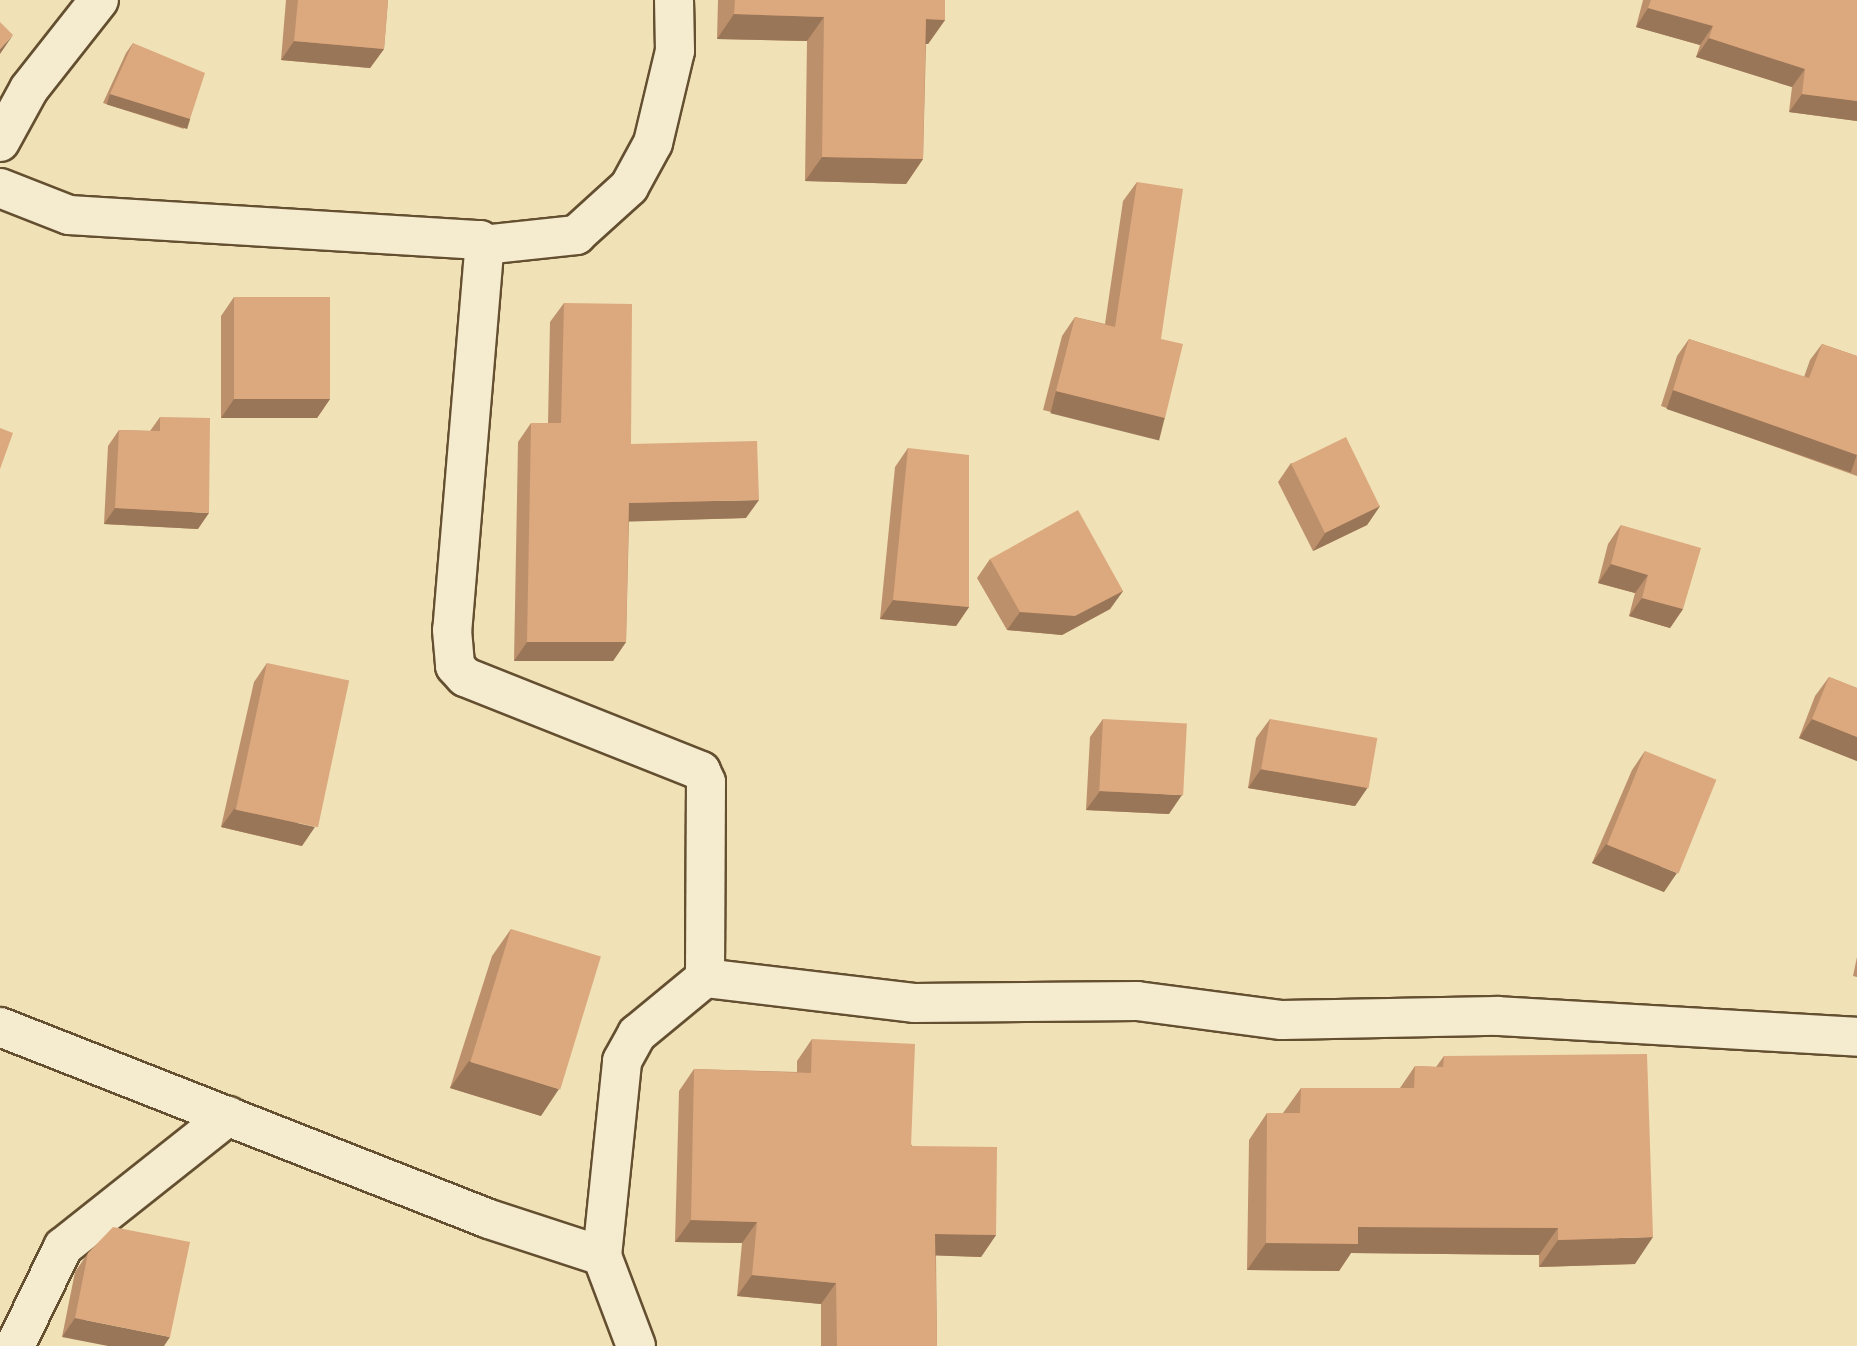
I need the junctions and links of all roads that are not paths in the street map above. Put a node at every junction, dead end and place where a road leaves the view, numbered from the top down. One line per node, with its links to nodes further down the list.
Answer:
1 (99, 0): 3 (street)
2 (674, 0): 5 (street)
3 (0, 142)
4 (0, 188): 5 (street)
5 (483, 245): 6 (street)
6 (705, 978): 8 (street); 10 (street)
7 (0, 1027): 9 (street)
8 (1857, 1037)
9 (228, 1116): 10 (street); 11 (street)
10 (602, 1256): 12 (street)
11 (15, 1346)
12 (636, 1346)

